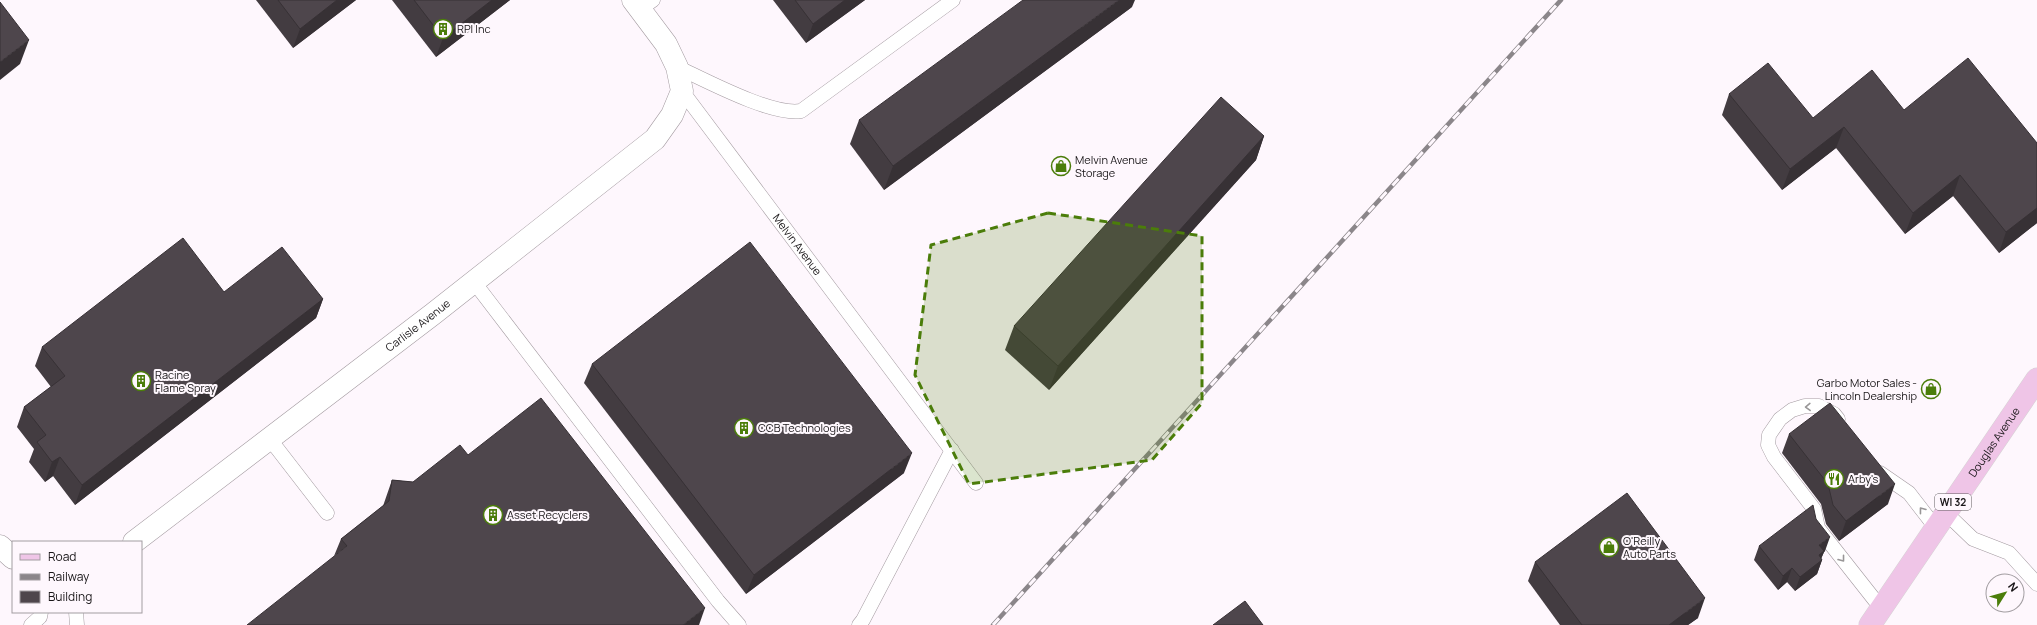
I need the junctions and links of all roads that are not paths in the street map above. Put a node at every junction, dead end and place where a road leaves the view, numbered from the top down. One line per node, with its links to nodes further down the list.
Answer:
1 (953, 0): 3 (lane)
2 (642, 3): 3 (street, Melvin Avenue)
3 (677, 67): 4 (street, Melvin Avenue)
4 (682, 91): 5 (street, Carlisle Avenue); 9 (lane, Melvin Avenue)
5 (474, 282): 8 (street, Carlisle Avenue); 23 (lane)
6 (2037, 379): 13 (main road, Douglas Avenue / WI 32)
7 (1849, 433): 20 (lane, one-way to 20)
8 (269, 438): 12 (lane); 14 (street, Carlisle Avenue)
9 (952, 450): 11 (lane, Melvin Avenue); 24 (lane)
10 (1873, 464): 13 (lane, one-way to 10)
11 (976, 483)
12 (328, 514)
13 (1941, 521): 17 (lane); 20 (main road, Douglas Avenue / WI 32)
14 (135, 541)
15 (0, 546): 16 (street)
16 (12, 557)
17 (2037, 584)
18 (41, 613): 21 (lane)
19 (76, 613): 22 (lane)
20 (1875, 617)
21 (31, 625)
22 (76, 625)
23 (740, 625)
24 (859, 625)

